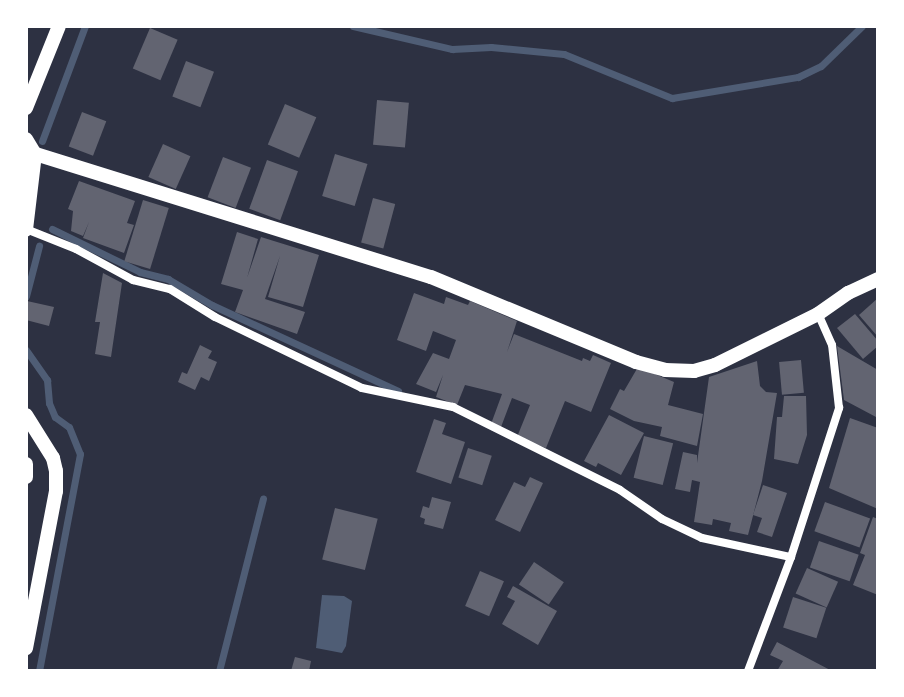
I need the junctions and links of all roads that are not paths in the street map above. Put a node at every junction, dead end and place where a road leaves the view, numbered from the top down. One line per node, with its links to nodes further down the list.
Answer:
1 (59, 26): 2 (street)
2 (26, 108)
3 (26, 139): 4 (street)
4 (30, 152): 5 (street); 7 (street)
5 (26, 229): 11 (street)
6 (878, 279): 7 (street)
7 (818, 314): 11 (street)
8 (26, 415): 12 (street)
9 (26, 464): 10 (street)
10 (26, 477)
11 (791, 557): 13 (street)
12 (26, 648)
13 (748, 671)

